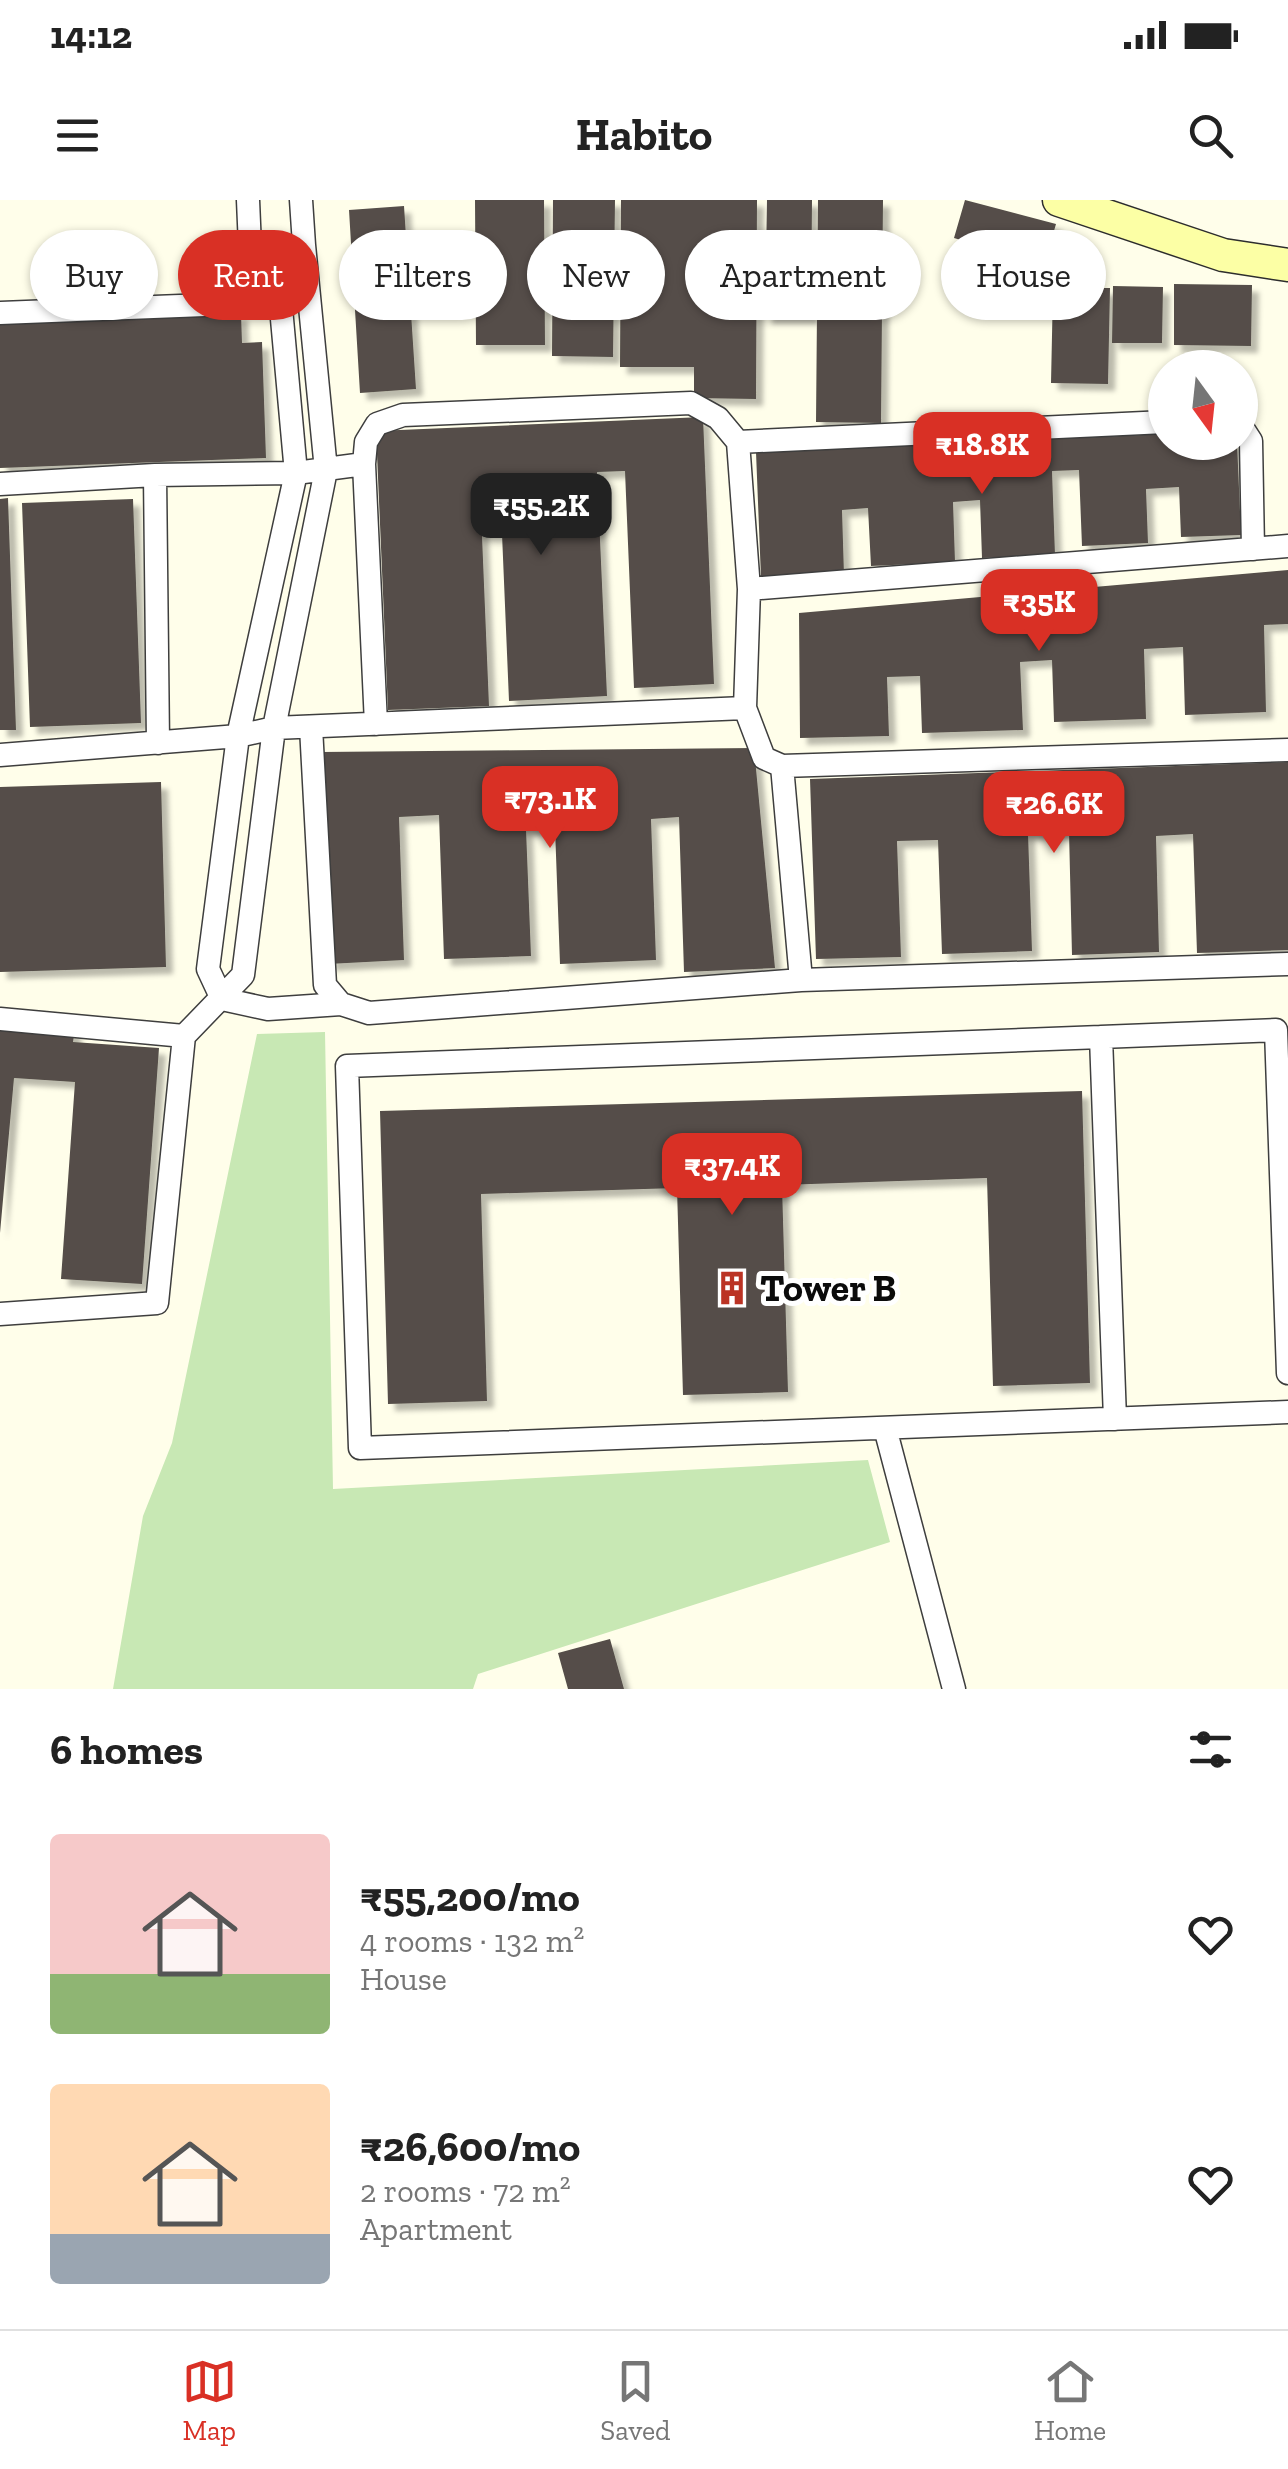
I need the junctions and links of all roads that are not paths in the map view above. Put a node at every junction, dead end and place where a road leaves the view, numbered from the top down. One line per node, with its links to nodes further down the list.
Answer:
1 (248, 200): 4 (street)
2 (301, 200): 5 (street)
3 (1059, 200): 6 (street)
4 (249, 230)
5 (303, 230)
6 (1288, 264)
7 (178, 306): 8 (street)
8 (0, 313)
9 (283, 320): 16 (street)
10 (311, 320): 15 (street)
11 (1148, 423): 12 (street)
12 (738, 442): 14 (street); 21 (street)
13 (1251, 460): 20 (street)
14 (364, 464): 15 (street); 23 (street)
15 (326, 470): 16 (street); 25 (street)
16 (296, 474): 17 (street); 26 (street)
17 (155, 475): 18 (street); 27 (street)
18 (0, 484)
19 (1288, 546): 20 (street)
20 (1253, 549): 21 (street)
21 (749, 589): 22 (street)
22 (745, 708): 23 (street); 30 (street)
23 (376, 724): 24 (street)
24 (311, 727): 25 (street); 34 (street)
25 (274, 728): 26 (street); 33 (street)
26 (238, 736): 27 (street); 33 (street)
27 (158, 743): 29 (street)
28 (1288, 750): 30 (street)
29 (0, 755)
30 (782, 766): 32 (street)
31 (1288, 964): 32 (street)
32 (801, 980): 34 (street)
33 (222, 999): 34 (street); 36 (street)
34 (341, 1004)
35 (0, 1018): 36 (street)
36 (184, 1036): 38 (street)
37 (1101, 1037): 39 (street); 41 (street); 42 (street)
38 (0, 1314)
39 (1288, 1373)
40 (1288, 1412): 41 (street)
41 (1115, 1419): 42 (street)
42 (885, 1428): 43 (street)
43 (954, 1689)

